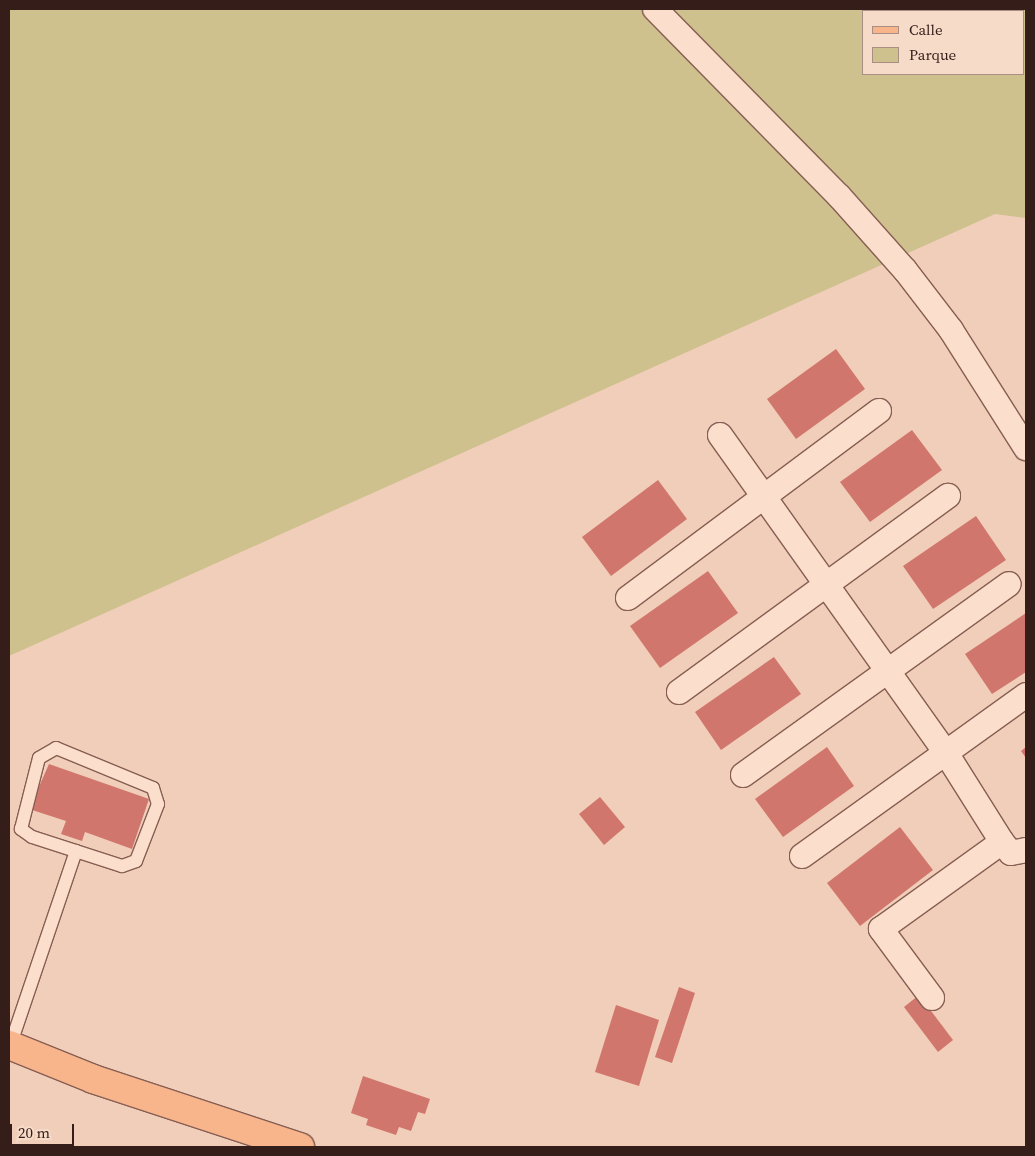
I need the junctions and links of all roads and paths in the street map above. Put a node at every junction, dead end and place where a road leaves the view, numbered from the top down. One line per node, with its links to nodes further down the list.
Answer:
1 (655, 9): 4 (street)
2 (879, 411): 6 (street)
3 (720, 435): 6 (street)
4 (1026, 448)
5 (948, 496): 8 (street)
6 (766, 497): 8 (street); 9 (street)
7 (1009, 584): 10 (street)
8 (827, 585): 10 (street); 11 (street)
9 (628, 598)
10 (887, 672): 13 (street); 14 (street)
11 (679, 692)
12 (1026, 695): 13 (street)
13 (946, 753): 15 (street); 18 (street)
14 (743, 775)
15 (1002, 842): 16 (street); 19 (street)
16 (1026, 850)
17 (76, 851): 17 (lane); 20 (lane)
18 (802, 856)
19 (932, 998)
20 (10, 1045): 21 (main road)
21 (300, 1147)

